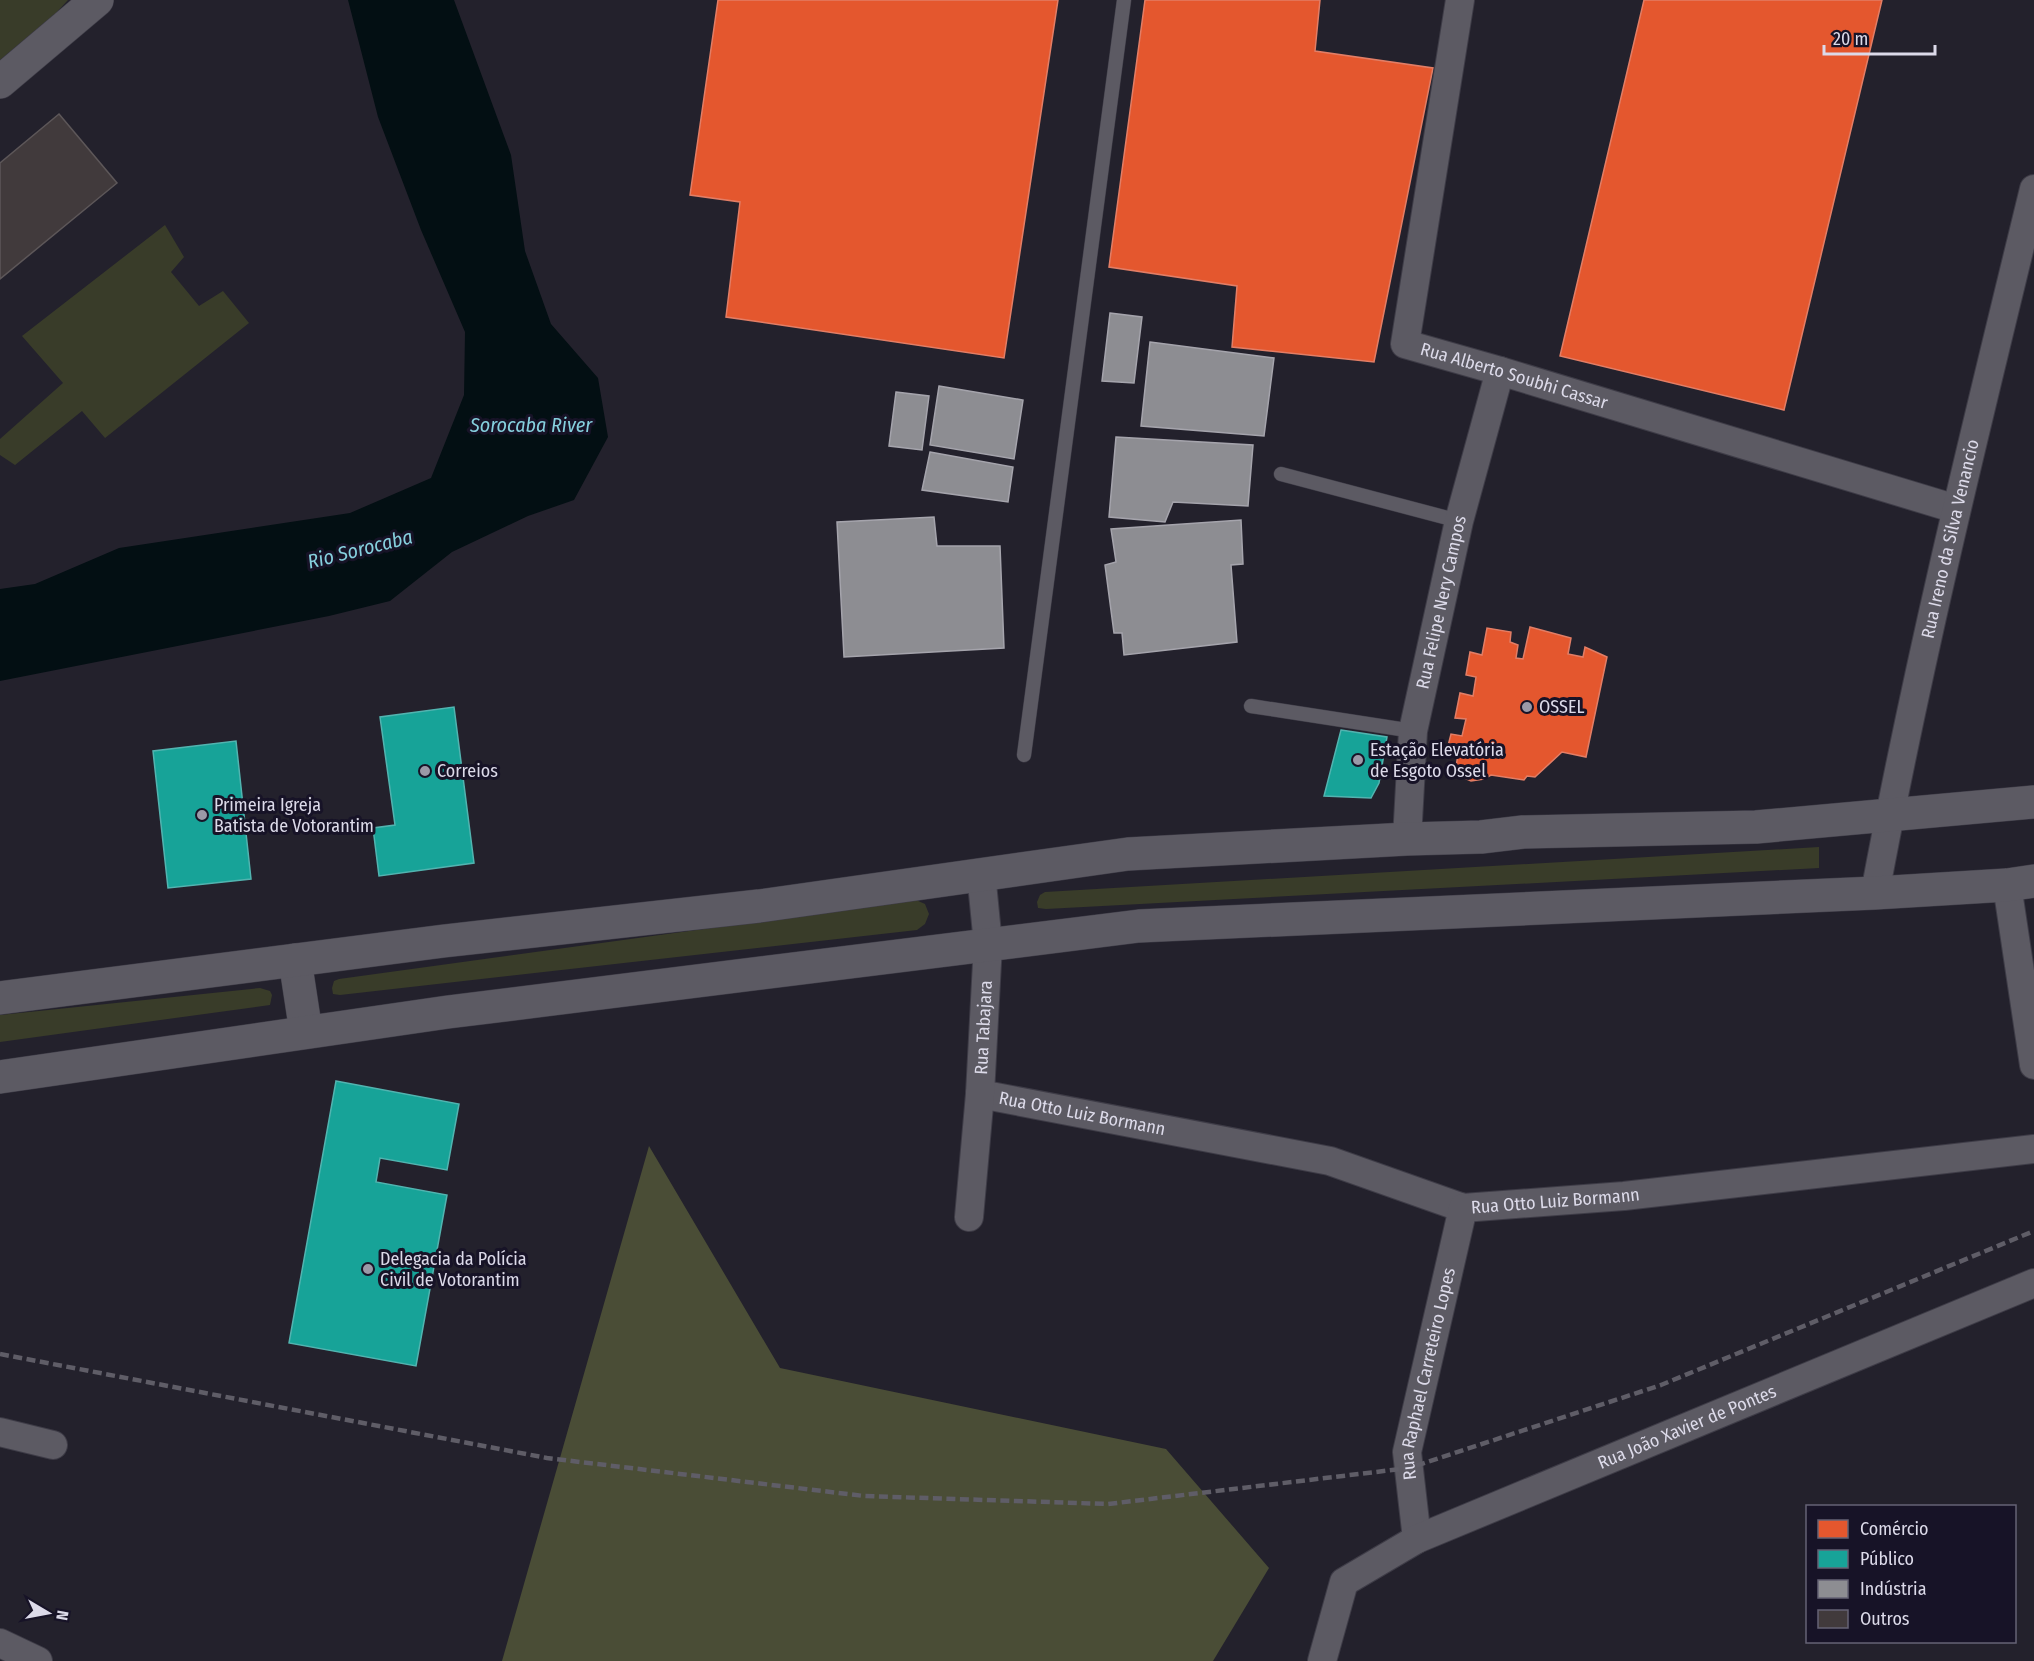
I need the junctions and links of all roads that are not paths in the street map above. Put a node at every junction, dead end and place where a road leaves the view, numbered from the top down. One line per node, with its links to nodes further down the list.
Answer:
1 (97, 0): 4 (main road)
2 (1124, 0): 12 (lane)
3 (1460, 0): 6 (street, Rua Alberto Soubhi Cassar)
4 (0, 82)
5 (2034, 189): 8 (street, Rua Ireno da Silva Venancio)
6 (1500, 370): 8 (street, Rua Alberto Soubhi Cassar); 9 (street, Rua Felipe Nery Campos)
7 (1281, 474): 9 (lane)
8 (1956, 509): 14 (street, Rua Ireno da Silva Venancio)
9 (1459, 521): 11 (street, Rua Felipe Nery Campos)
10 (1251, 706): 11 (lane)
11 (1413, 731): 15 (street, Rua Felipe Nery Campos)
12 (1024, 755)
13 (2034, 802): 14 (main road)
14 (1890, 815): 15 (main road); 18 (street, Rua Ireno da Silva Venancio)
15 (1407, 838): 16 (main road)
16 (981, 873): 19 (street, Rua Tabajara); 20 (main road)
17 (2020, 883): 18 (main road); 23 (street)
18 (1875, 893): 19 (main road)
19 (988, 944): 22 (main road); 25 (street, Rua Tabajara)
20 (295, 960): 21 (main road); 22 (main road)
21 (0, 998)
22 (306, 1032): 24 (main road)
23 (2034, 1065)
24 (0, 1077)
25 (980, 1094): 27 (street, Rua Otto Luiz Bormann); 28 (street, Rua Tabajara)
26 (2034, 1149): 27 (street, Rua Otto Luiz Bormann)
27 (1463, 1208): 32 (street, Rua Raphael Carreteiro Lopes)
28 (969, 1217)
29 (2034, 1282): 32 (street, Rua João Xavier de Pontes)
30 (0, 1432): 31 (street)
31 (53, 1445)
32 (1417, 1539): 35 (street, Rua João Xavier de Pontes)
33 (0, 1643): 34 (street)
34 (39, 1661)
35 (1322, 1661)

